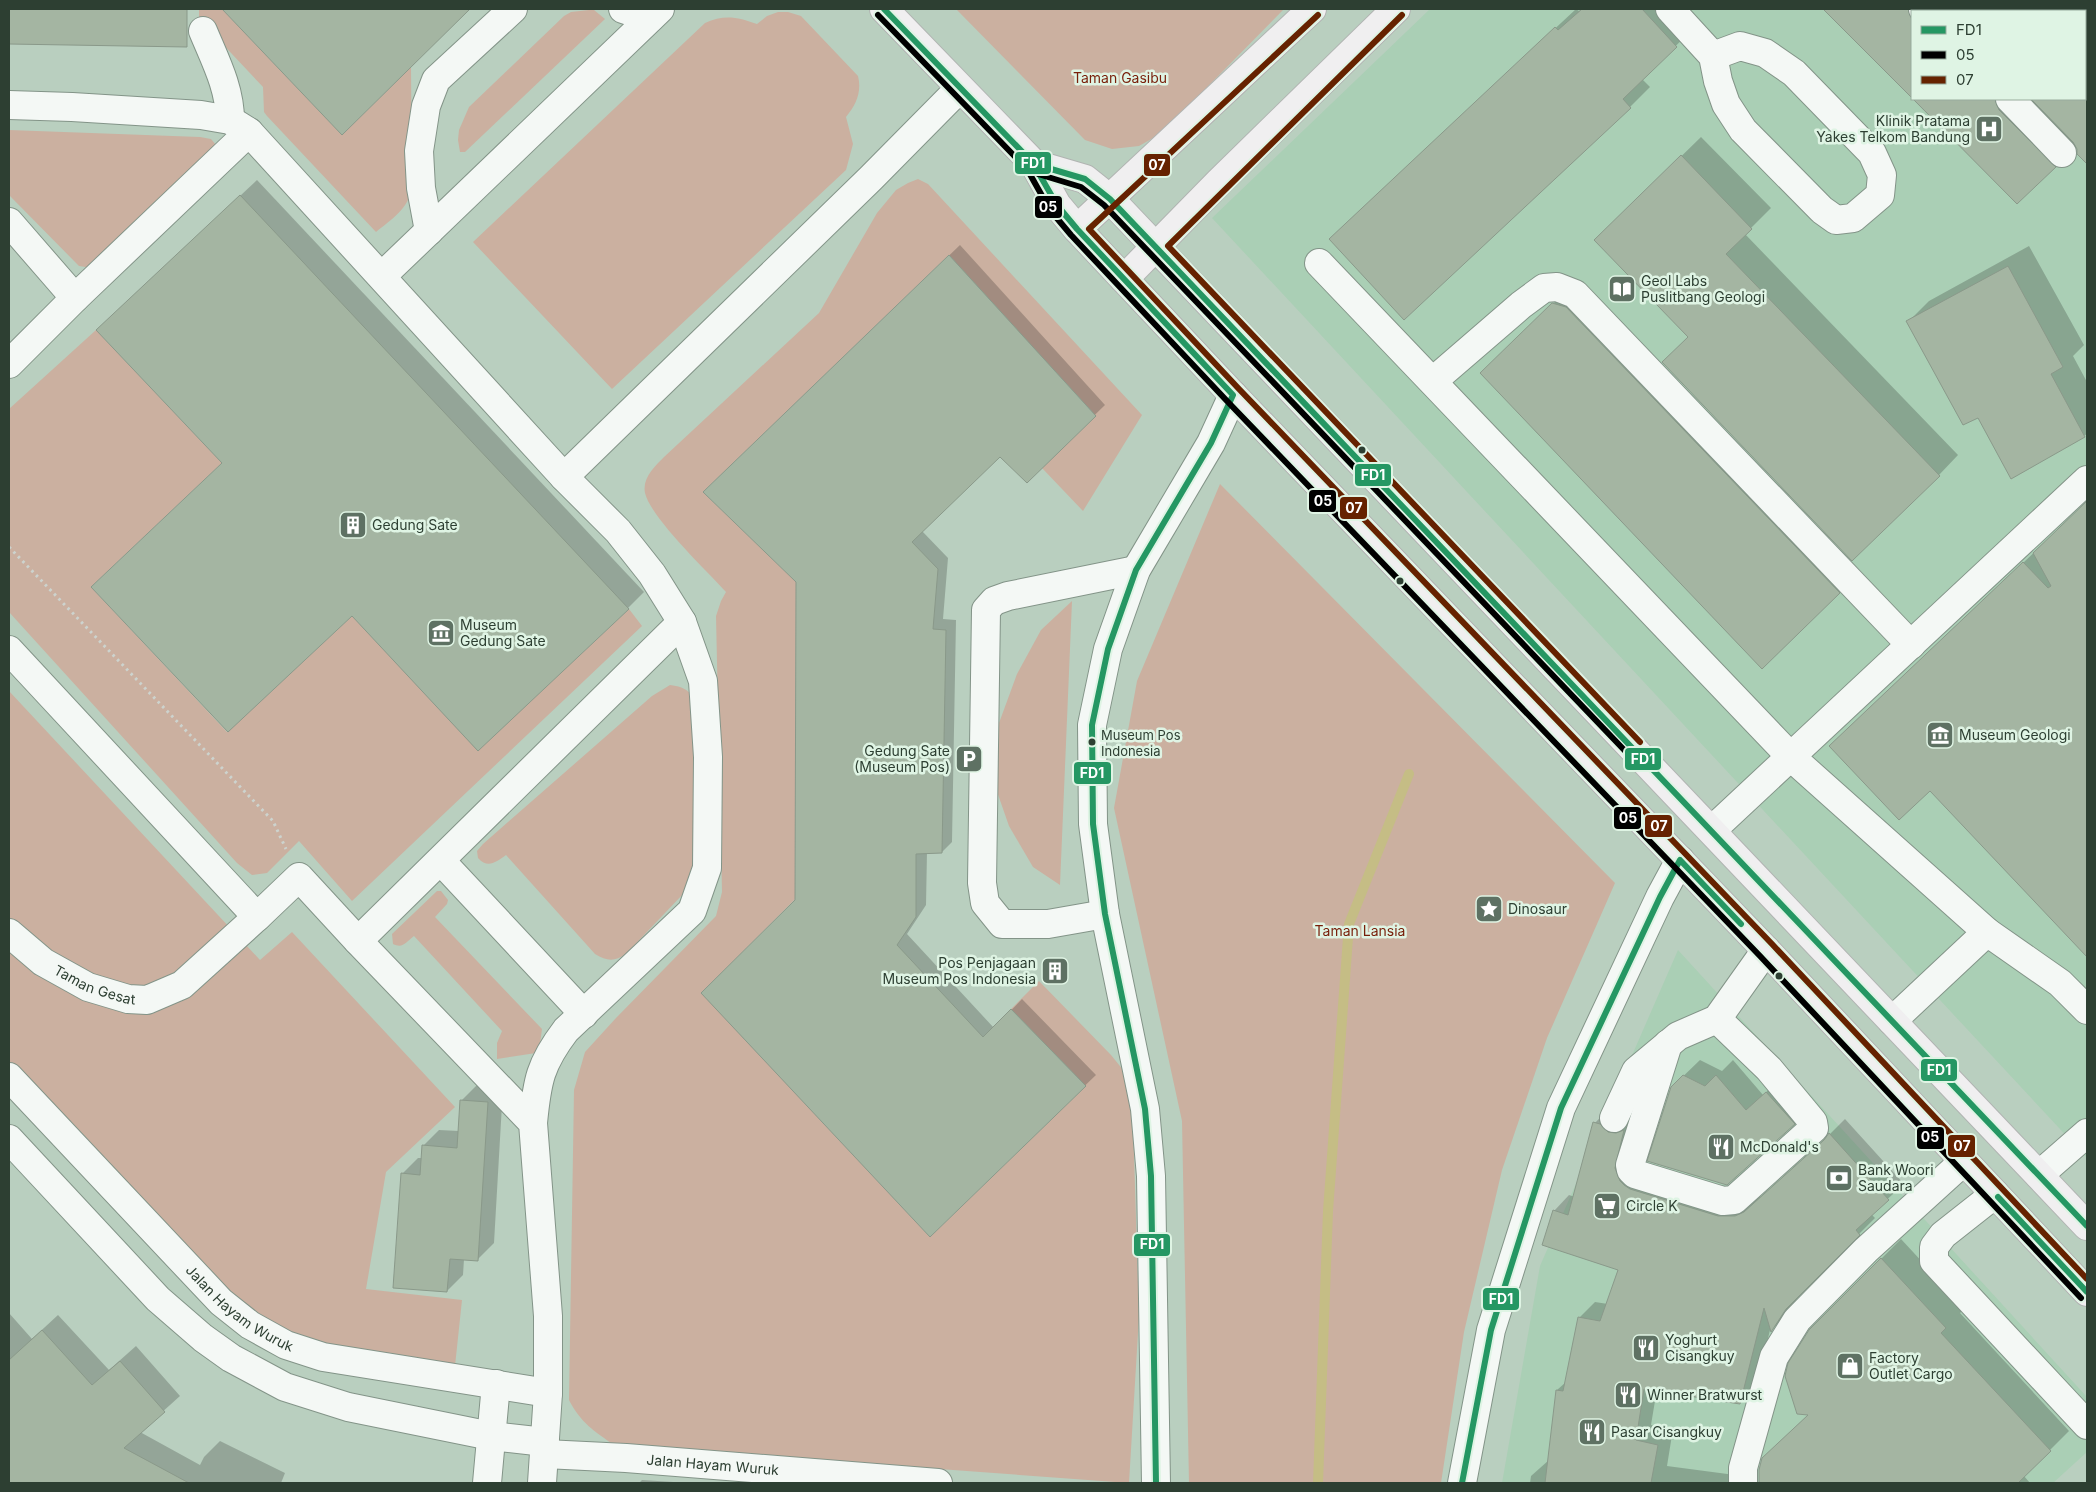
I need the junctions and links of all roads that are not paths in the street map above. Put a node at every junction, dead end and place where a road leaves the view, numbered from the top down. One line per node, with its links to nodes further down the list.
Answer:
1 (513, 9): 19 (street)
2 (623, 9): 7 (street)
3 (884, 9): 10 (main road)
4 (1312, 9): 16 (main road)
5 (1396, 9): 20 (main road)
6 (1670, 9): 9 (street)
7 (655, 13): 19 (street)
8 (203, 31): 13 (street)
9 (1713, 56): 9 (street)
10 (959, 89): 15 (main road); 28 (street)
11 (2011, 100): 14 (street)
12 (9, 106): 13 (street)
13 (240, 126): 22 (street); 24 (street)
14 (2062, 153)
15 (1034, 164): 16 (main road); 18 (main road)
16 (1110, 199): 18 (main road); 20 (main road)
17 (9, 222): 24 (street)
18 (1077, 229): 23 (main road)
19 (429, 231): 22 (street)
20 (1156, 246): 23 (main road); 35 (main road)
21 (1319, 263): 26 (street)
22 (382, 276): 28 (street)
23 (1124, 278): 27 (main road)
24 (75, 298): 25 (street)
25 (9, 364)
26 (1433, 381): 32 (street); 34 (street)
27 (1233, 396): 30 (street); 36 (main road)
28 (564, 477): 31 (street)
29 (2087, 480): 32 (street)
30 (1136, 570): 38 (street); 38 (street)
31 (682, 622): 37 (street); 45 (street)
32 (1912, 644): 34 (street)
33 (9, 650): 39 (street)
34 (1791, 757): 35 (street); 40 (street)
35 (1712, 830): 47 (main road)
36 (1680, 860): 43 (main road); 70 (street)
37 (441, 861): 42 (street); 45 (street)
38 (1105, 914): 69 (street)
39 (257, 917): 41 (street, Taman Gesat); 42 (street, Taman Gesat)
40 (1987, 932): 44 (street); 47 (street)
41 (9, 933)
42 (358, 941): 51 (street)
43 (1766, 950): 46 (street); 54 (main road)
44 (2087, 1010)
45 (584, 1014): 51 (street)
46 (1717, 1019): 48 (street); 48 (street)
47 (1892, 1021): 56 (main road)
48 (1668, 1044): 50 (street)
49 (9, 1078): 55 (street, Jalan Hayam Wuruk)
50 (1614, 1118)
51 (533, 1123): 62 (street)
52 (2087, 1133): 56 (street)
53 (9, 1139): 58 (street, Jalan Hayam Wuruk)
54 (1964, 1161): 57 (main road); 71 (street)
55 (94, 1167): 58 (street); 61 (street, Jalan Hayam Wuruk)
56 (2039, 1175): 59 (main road)
57 (1995, 1194): 60 (main road); 63 (street)
58 (63, 1196): 64 (street, Jalan Hayam Wuruk)
59 (2087, 1226)
60 (2087, 1292)
61 (496, 1384): 62 (street, Jalan Hayam Wuruk); 64 (street)
62 (548, 1393): 65 (street)
63 (2087, 1425)
64 (491, 1436): 65 (street, Jalan Hayam Wuruk); 66 (street)
65 (545, 1448): 67 (street); 68 (street, Jalan Hayam Wuruk)
66 (487, 1483)
67 (542, 1483)
68 (938, 1483)
69 (1156, 1483)
70 (1462, 1483)
71 (1743, 1483)

